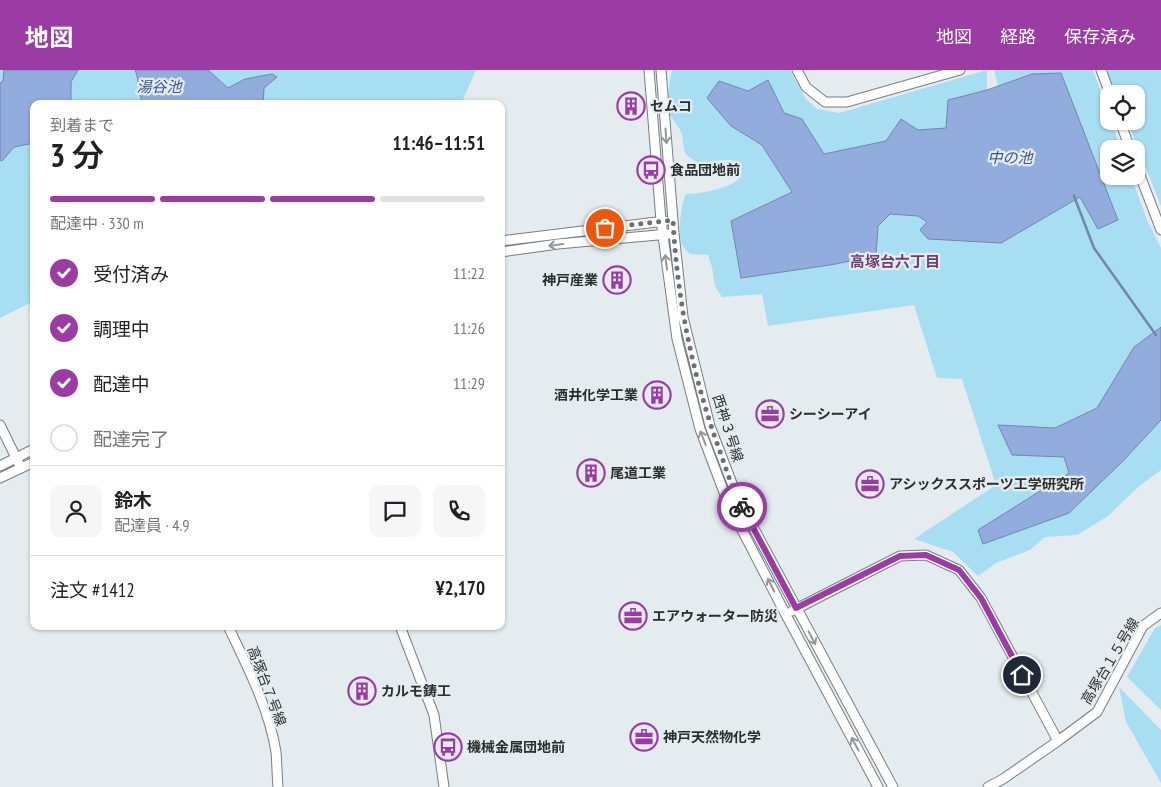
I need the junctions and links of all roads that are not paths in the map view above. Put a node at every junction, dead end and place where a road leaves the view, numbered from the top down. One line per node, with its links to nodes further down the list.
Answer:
1 (649, 70): 9 (street, 西神３号線)
2 (661, 70): 8 (street, 西神３号線, one-way to 8)
3 (797, 70): 4 (street)
4 (960, 70)
5 (1101, 70): 6 (street)
6 (1107, 85)
7 (1144, 185): 10 (street)
8 (673, 220): 9 (street); 11 (street, 西神３号線)
9 (661, 221): 12 (street, 西神３号線); 13 (street)
10 (1161, 230)
11 (674, 234): 12 (street); 22 (street, 西神３号線)
12 (663, 235): 14 (street, one-way to 14); 24 (street, 西神３号線, one-way to 12)
13 (505, 240)
14 (505, 251)
15 (0, 425): 17 (street)
16 (30, 451): 17 (street)
17 (16, 457): 19 (street); 20 (street)
18 (30, 464): 20 (street)
19 (0, 466)
20 (21, 468): 21 (street)
21 (0, 478)
22 (796, 608): 24 (street); 27 (street); 31 (street, 西神３号線, one-way to 31)
23 (1161, 613): 27 (street, 高塚台１５号線)
24 (786, 615): 30 (street, 西神３号線, one-way to 24)
25 (230, 630): 28 (street, 高塚台７号線)
26 (402, 630): 29 (street)
27 (1058, 741): 32 (street, 高塚台１５号線)
28 (278, 787)
29 (444, 787)
30 (878, 787)
31 (893, 787)
32 (988, 787)

